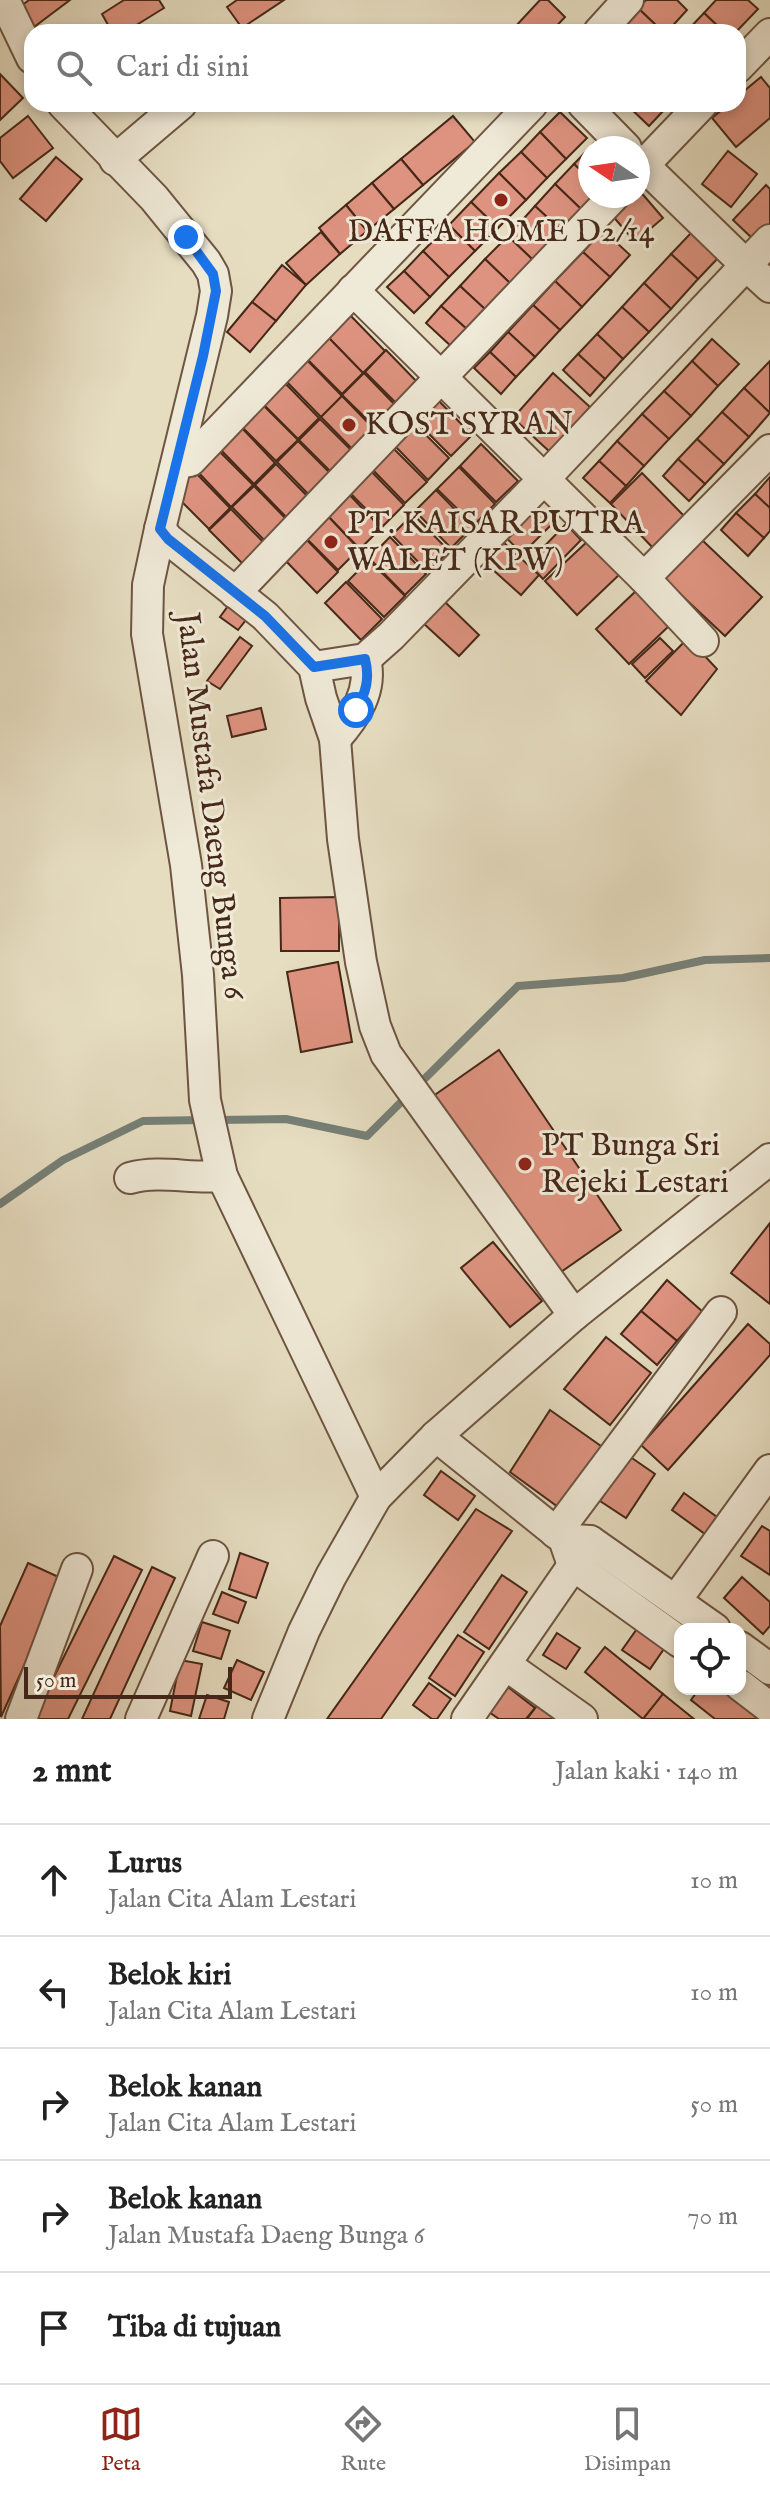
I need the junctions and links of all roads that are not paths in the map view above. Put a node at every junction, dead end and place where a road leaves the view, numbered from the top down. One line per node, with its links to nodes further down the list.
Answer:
1 (4, 0): 5 (street)
2 (628, 0): 3 (street)
3 (606, 24)
4 (770, 34): 6 (street)
5 (24, 41)
6 (746, 59)
7 (70, 112): 14 (street, Jalan Mustafa Daeng Bunga 6)
8 (172, 112): 14 (street)
9 (524, 112): 20 (street)
10 (590, 112): 12 (street)
11 (693, 112): 13 (street)
12 (613, 136)
13 (650, 149)
14 (115, 160): 23 (street, Jalan Mustafa Daeng Bunga 6)
15 (650, 174): 18 (street)
16 (603, 208): 21 (street)
17 (770, 240): 18 (street)
18 (746, 265): 19 (street); 24 (street)
19 (770, 287)
20 (353, 290): 21 (street); 23 (street)
21 (441, 379): 24 (street); 27 (street)
22 (770, 450): 26 (street)
23 (184, 462): 25 (street, Jalan Mustafa Daeng Bunga 6)
24 (543, 480): 26 (street); 29 (street)
25 (164, 534): 27 (street); 33 (street, Jalan Mustafa Daeng Bunga 6)
26 (644, 578): 28 (street)
27 (235, 593): 30 (street)
28 (703, 641)
29 (365, 659): 30 (street); 31 (street)
30 (314, 667): 31 (street)
31 (335, 739): 36 (street)
32 (770, 1159): 36 (street)
33 (222, 1176): 34 (street); 39 (street, Jalan Mustafa Daeng Bunga 6)
34 (130, 1178)
35 (721, 1312): 41 (street)
36 (574, 1315): 37 (street)
37 (436, 1436): 39 (street); 41 (street)
38 (770, 1470): 40 (street)
39 (376, 1497): 54 (street)
40 (761, 1501): 44 (street)
41 (571, 1545): 44 (street); 46 (street); 48 (street)
42 (213, 1556): 53 (street)
43 (77, 1569): 52 (street)
44 (676, 1600): 45 (street)
45 (707, 1623)
46 (674, 1637)
47 (746, 1651): 49 (street)
48 (506, 1665): 55 (street); 56 (street)
49 (770, 1669)
50 (746, 1690): 51 (street)
51 (770, 1708)
52 (21, 1719)
53 (141, 1719)
54 (268, 1719)
55 (467, 1719)
56 (582, 1719)

